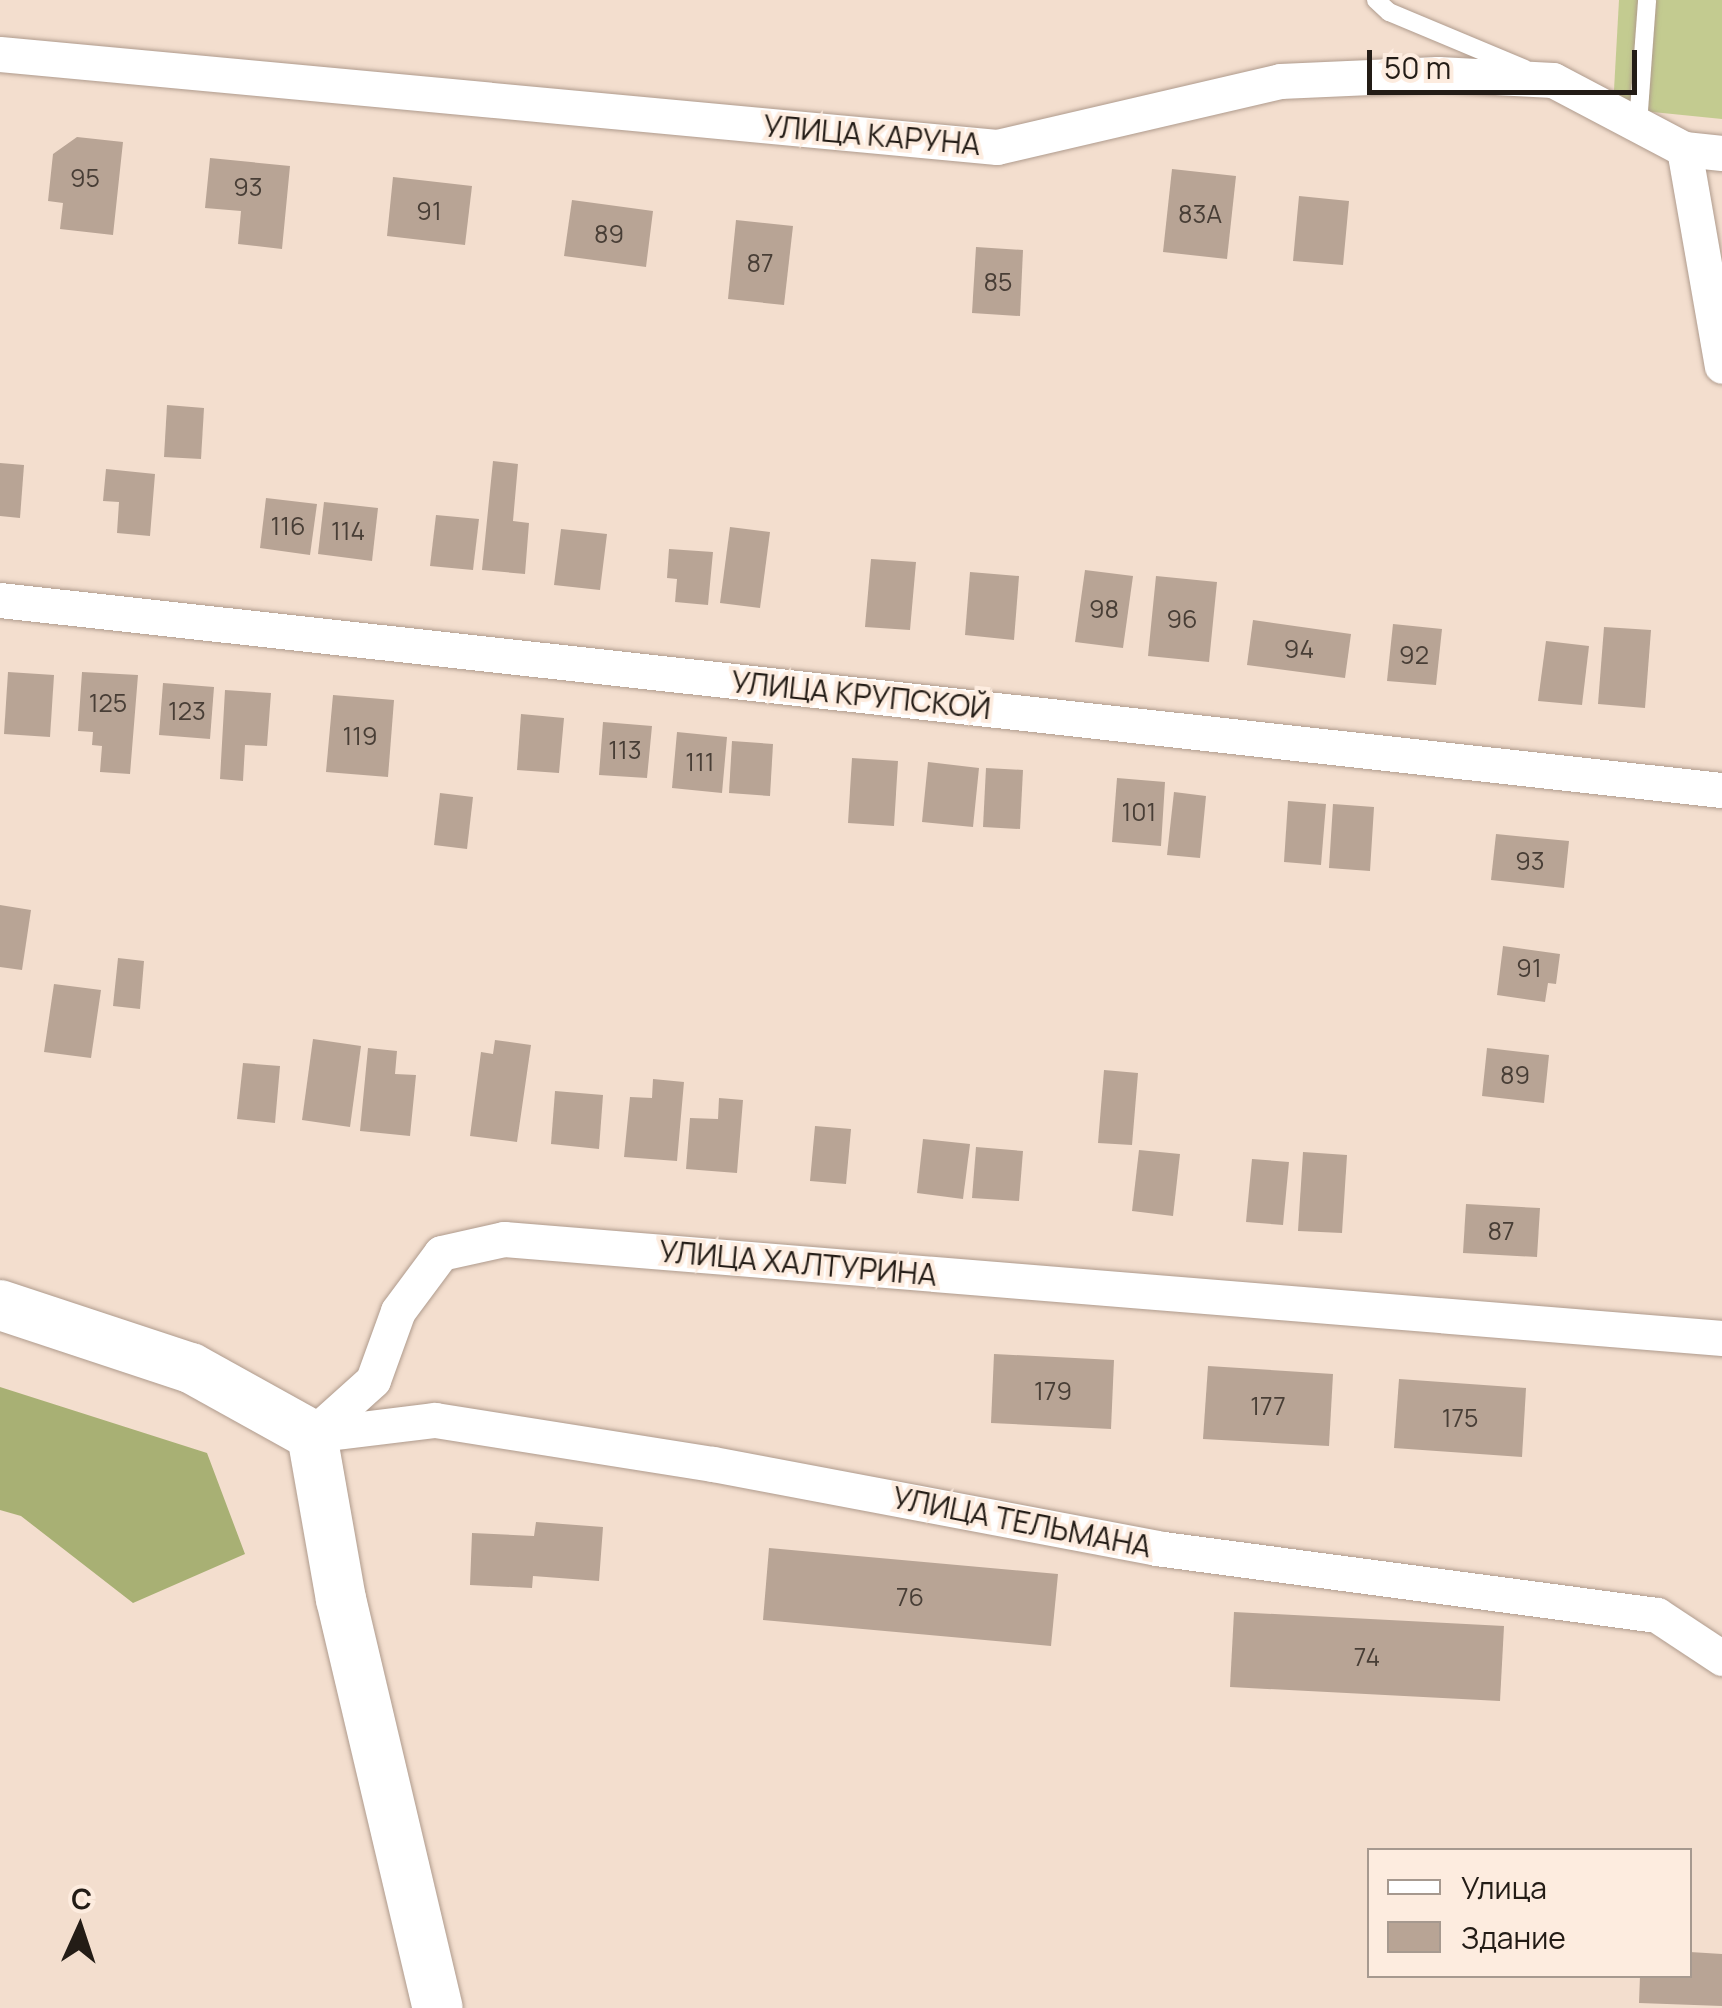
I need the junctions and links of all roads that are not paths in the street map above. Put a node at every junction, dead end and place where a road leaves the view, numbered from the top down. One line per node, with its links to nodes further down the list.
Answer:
1 (1376, 0): 4 (lane)
2 (1647, 0): 5 (lane)
3 (0, 54): 4 (street, УЛИЦА КАРУНА)
4 (1553, 80): 5 (street, УЛИЦА КАРУНА)
5 (1638, 124): 6 (street, УЛИЦА КАРУНА)
6 (1684, 149): 7 (street, УЛИЦА КАРУНА); 8 (street)
7 (1722, 153)
8 (1722, 366)
9 (0, 600): 10 (street, УЛИЦА КРУПСКОЙ)
10 (1722, 790)
11 (0, 1305): 13 (main road)
12 (1722, 1338): 13 (street, УЛИЦА ХАЛТУРИНА)
13 (312, 1435): 14 (street, УЛИЦА ТЕЛЬМАНА); 15 (main road)
14 (1722, 1658)
15 (438, 2008)

